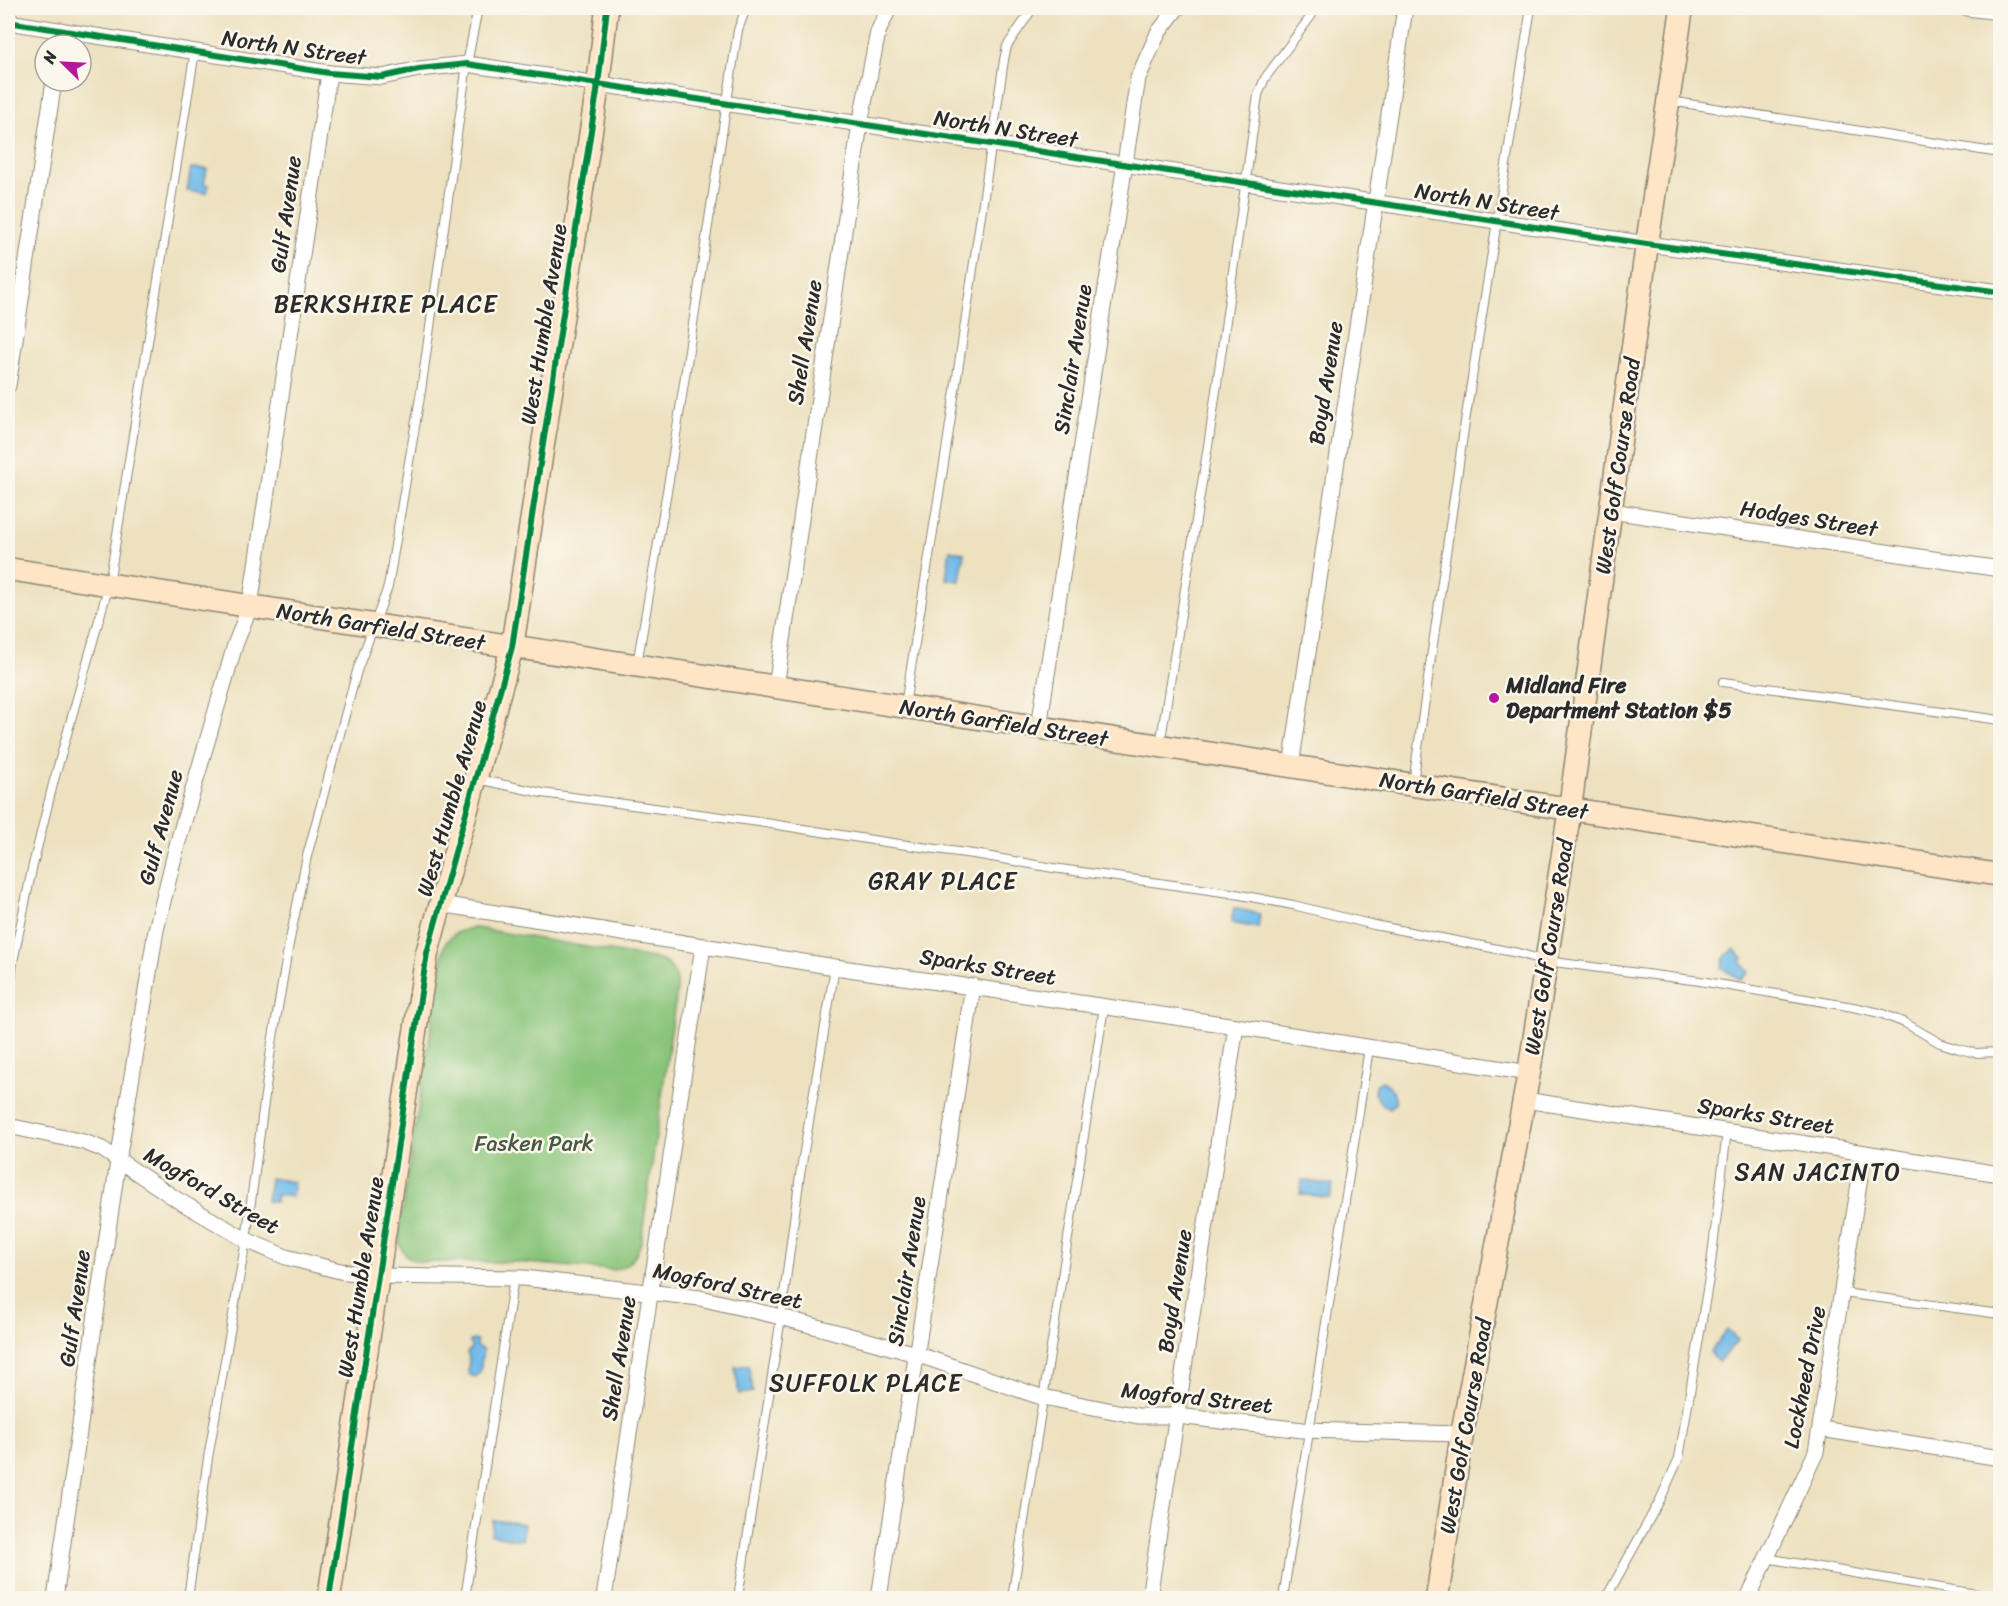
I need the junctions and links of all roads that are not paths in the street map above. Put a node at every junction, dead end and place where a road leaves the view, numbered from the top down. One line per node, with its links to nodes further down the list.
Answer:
1 (478, 8): 17 (lane)
2 (607, 8): 19 (main road, West Humble Avenue)
3 (746, 8): 22 (lane)
4 (889, 8): 23 (street, Shell Avenue)
5 (1033, 8): 24 (lane)
6 (1177, 8): 26 (street, Sinclair Avenue)
7 (1317, 8): 27 (lane)
8 (1405, 8): 28 (street, Boyd Avenue)
9 (1531, 8): 29 (lane)
10 (1682, 8): 21 (main road, West Golf Course Road)
11 (1967, 8): 12 (street)
12 (2001, 12)
13 (8, 22): 14 (street, North N Street)
14 (44, 33)
15 (93, 41): 16 (street, North N Street)
16 (195, 51): 18 (street, North N Street); 36 (lane)
17 (467, 64): 18 (street, North N Street); 19 (street, North N Street); 38 (lane)
18 (329, 73): 37 (street, Gulf Avenue)
19 (598, 85): 22 (street, North N Street); 39 (main road, West Humble Avenue)
20 (52, 93): 32 (street)
21 (1668, 100): 25 (lane); 30 (main road, West Golf Course Road)
22 (728, 105): 23 (street, North N Street); 40 (lane)
23 (860, 124): 24 (street, North N Street); 42 (street, Shell Avenue)
24 (993, 144): 26 (street, North N Street); 43 (lane)
25 (2001, 153)
26 (1125, 165): 27 (street, North N Street); 45 (street, Sinclair Avenue)
27 (1247, 183): 28 (street, North N Street); 46 (lane)
28 (1375, 203): 29 (street, North N Street); 47 (street, Boyd Avenue)
29 (1498, 221): 30 (street, North N Street); 49 (lane)
30 (1647, 244): 31 (street, North N Street); 33 (main road, West Golf Course Road)
31 (2001, 292)
32 (8, 386)
33 (1611, 511): 35 (street, Hodges Street); 50 (main road, West Golf Course Road)
34 (8, 569): 36 (main road, North Garfield Street)
35 (2001, 569)
36 (109, 584): 37 (main road, North Garfield Street); 57 (lane)
37 (250, 606): 38 (main road, North Garfield Street); 67 (street, Gulf Avenue)
38 (374, 625): 39 (main road, North Garfield Street); 69 (lane)
39 (512, 647): 40 (main road, North Garfield Street); 48 (main road, West Humble Avenue)
40 (637, 666): 42 (main road, North Garfield Street)
41 (1723, 682): 44 (lane)
42 (776, 687): 43 (main road, North Garfield Street)
43 (905, 706): 45 (main road, North Garfield Street)
44 (2001, 720)
45 (1039, 727): 46 (main road, North Garfield Street)
46 (1160, 746): 47 (main road, North Garfield Street)
47 (1291, 766): 49 (main road, North Garfield Street)
48 (475, 779): 52 (main road, West Humble Avenue); 54 (lane)
49 (1413, 785): 50 (main road, North Garfield Street)
50 (1570, 808): 51 (main road, North Garfield Street); 54 (main road, West Golf Course Road)
51 (2001, 875)
52 (440, 904): 53 (street, Sparks Street); 70 (main road, West Humble Avenue)
53 (703, 946): 55 (street, Sparks Street); 72 (street, Shell Avenue)
54 (1546, 961): 61 (lane); 62 (main road, West Golf Course Road)
55 (835, 967): 56 (street, Sparks Street); 75 (lane)
56 (972, 986): 58 (street, Sparks Street); 76 (street, Sinclair Avenue)
57 (8, 1002)
58 (1104, 1007): 59 (street, Sparks Street); 77 (lane)
59 (1236, 1026): 60 (street, Sparks Street); 78 (street, Boyd Avenue)
60 (1369, 1048): 62 (street, Sparks Street); 80 (lane)
61 (2001, 1052)
62 (1529, 1073): 63 (main road, West Golf Course Road)
63 (1525, 1100): 65 (street, Sparks Street); 81 (main road, West Golf Course Road)
64 (8, 1126): 67 (street, Mogford Street)
65 (1727, 1131): 66 (street, Sparks Street); 96 (lane)
66 (1864, 1153): 68 (street, Sparks Street); 73 (street, Lockheed Drive)
67 (118, 1161): 69 (street, Mogford Street); 85 (street, Gulf Avenue)
68 (2001, 1174)
69 (246, 1240): 70 (street, Mogford Street); 86 (lane)
70 (378, 1276): 71 (street, Mogford Street); 87 (main road, West Humble Avenue)
71 (514, 1277): 72 (street, Mogford Street); 88 (lane)
72 (651, 1291): 75 (street, Mogford Street); 89 (street, Shell Avenue)
73 (1843, 1293): 74 (lane); 79 (street, Lockheed Drive)
74 (2001, 1314)
75 (781, 1317): 76 (street, Mogford Street); 90 (lane)
76 (916, 1354): 77 (street, Mogford Street); 91 (street, Sinclair Avenue)
77 (1043, 1397): 78 (street, Mogford Street); 92 (lane)
78 (1178, 1416): 80 (street, Mogford Street); 93 (street, Boyd Avenue)
79 (1821, 1429): 82 (street); 83 (street, Lockheed Drive)
80 (1309, 1430): 81 (street, Mogford Street); 94 (lane)
81 (1462, 1434): 95 (main road, West Golf Course Road)
82 (2001, 1458)
83 (1766, 1558): 84 (lane); 97 (street, Lockheed Drive)
84 (2001, 1598)
85 (55, 1599)
86 (188, 1599)
87 (329, 1599)
88 (465, 1599)
89 (604, 1599)
90 (738, 1599)
91 (879, 1599)
92 (1012, 1599)
93 (1149, 1599)
94 (1283, 1599)
95 (1437, 1599)
96 (1606, 1599)
97 (1748, 1599)

